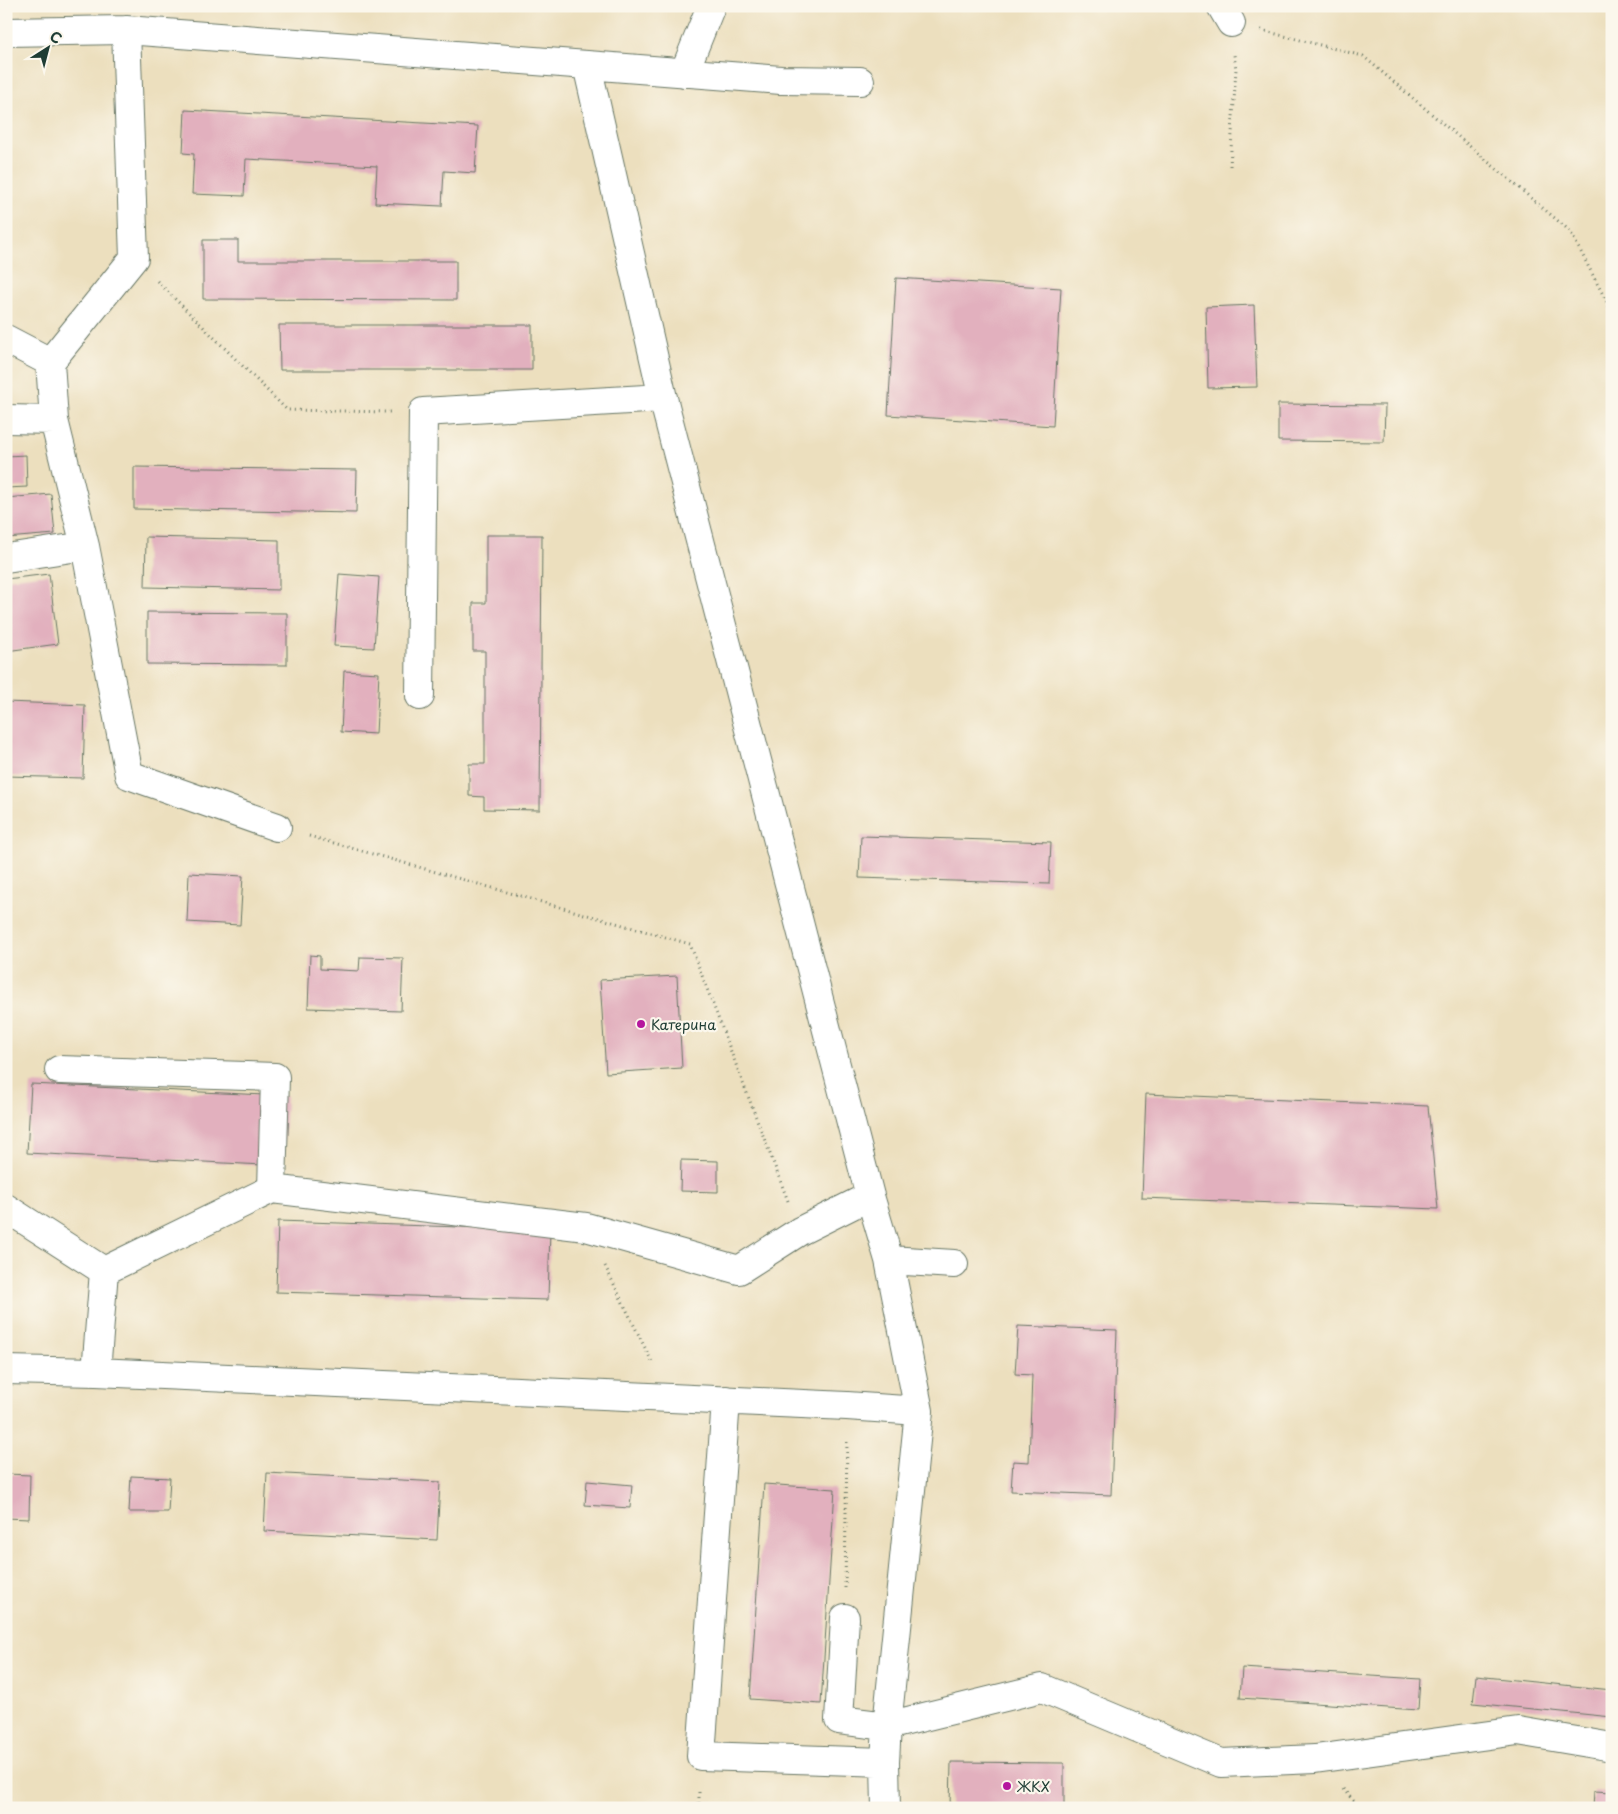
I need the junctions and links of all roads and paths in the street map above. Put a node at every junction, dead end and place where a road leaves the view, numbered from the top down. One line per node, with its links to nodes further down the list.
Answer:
1 (710, 6): 6 (street)
2 (1226, 14): 8 (path); 10 (path)
3 (126, 30): 4 (street); 5 (street); 9 (street)
4 (6, 32)
5 (587, 65): 6 (street); 13 (street)
6 (684, 72): 7 (street)
7 (860, 81)
8 (1230, 166)
9 (134, 258): 12 (street); 14 (path)
10 (1612, 312)
11 (6, 339): 12 (street)
12 (50, 362): 16 (street)
13 (663, 398): 14 (street); 23 (street)
14 (423, 412): 19 (street)
15 (6, 418): 16 (street)
16 (54, 420): 17 (street)
17 (85, 546): 18 (street); 20 (street)
18 (6, 558)
19 (420, 696)
20 (277, 826): 26 (path)
21 (59, 1070): 22 (street)
22 (272, 1189): 25 (street); 29 (street)
23 (870, 1196): 26 (street); 27 (street)
24 (6, 1208): 29 (street)
25 (586, 1228): 26 (street); 32 (path)
26 (800, 1231)
27 (888, 1260): 28 (street); 35 (street)
28 (954, 1264)
29 (104, 1271): 31 (street)
30 (6, 1370): 31 (street)
31 (96, 1372): 32 (street)
32 (670, 1398): 33 (street)
33 (726, 1400): 34 (street); 39 (street)
34 (847, 1406): 35 (street); 36 (path)
35 (919, 1411): 37 (street)
36 (845, 1618): 37 (street)
37 (887, 1726): 38 (street); 39 (street)
38 (1612, 1747)
39 (885, 1762): 40 (street)
40 (886, 1808)

